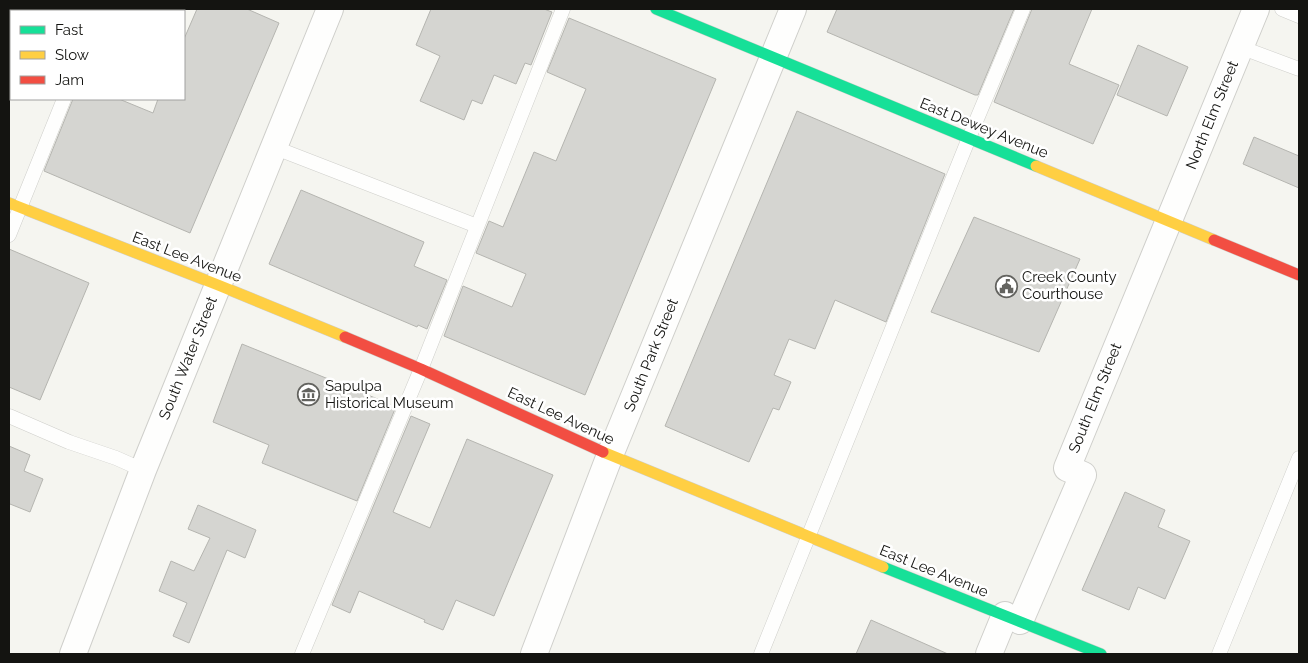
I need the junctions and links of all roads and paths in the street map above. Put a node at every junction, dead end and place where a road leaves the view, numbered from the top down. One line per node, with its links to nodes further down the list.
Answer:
1 (330, 9): 14 (street, South Water Street)
2 (563, 9): 17 (lane)
3 (656, 9): 10 (street, East Dewey Avenue)
4 (792, 9): 10 (street, South Park Street)
5 (1023, 9): 13 (lane)
6 (1256, 9): 9 (street, North Elm Street)
7 (1282, 9): 8 (lane)
8 (1299, 16)
9 (1240, 47): 11 (lane); 16 (street, North Elm Street)
10 (773, 57): 13 (street, East Dewey Avenue); 23 (street, South Park Street)
11 (1299, 69)
12 (64, 100): 15 (lane)
13 (969, 138): 16 (street, East Dewey Avenue); 27 (lane)
14 (273, 147): 17 (lane); 20 (street, South Water Street)
15 (14, 206): 18 (lane); 20 (street, East Lee Avenue)
16 (1168, 220): 19 (street, East Dewey Avenue); 28 (street, South Elm Street)
17 (477, 226): 21 (lane)
18 (9, 235)
19 (1299, 275)
20 (218, 285): 21 (street, East Lee Avenue); 25 (street, South Water Street)
21 (421, 369): 23 (street, East Lee Avenue); 30 (lane)
22 (9, 416): 25 (lane)
23 (610, 455): 27 (street, East Lee Avenue); 31 (street, South Park Street)
24 (1299, 458): 26 (lane)
25 (143, 470): 29 (street, South Water Street)
26 (1296, 477): 35 (lane)
27 (808, 537): 28 (street, East Lee Avenue); 32 (lane)
28 (1012, 618): 33 (street, South Elm Street); 34 (street, East Lee Avenue)
29 (74, 654)
30 (302, 654)
31 (534, 654)
32 (761, 654)
33 (989, 654)
34 (1101, 654)
35 (1219, 654)

